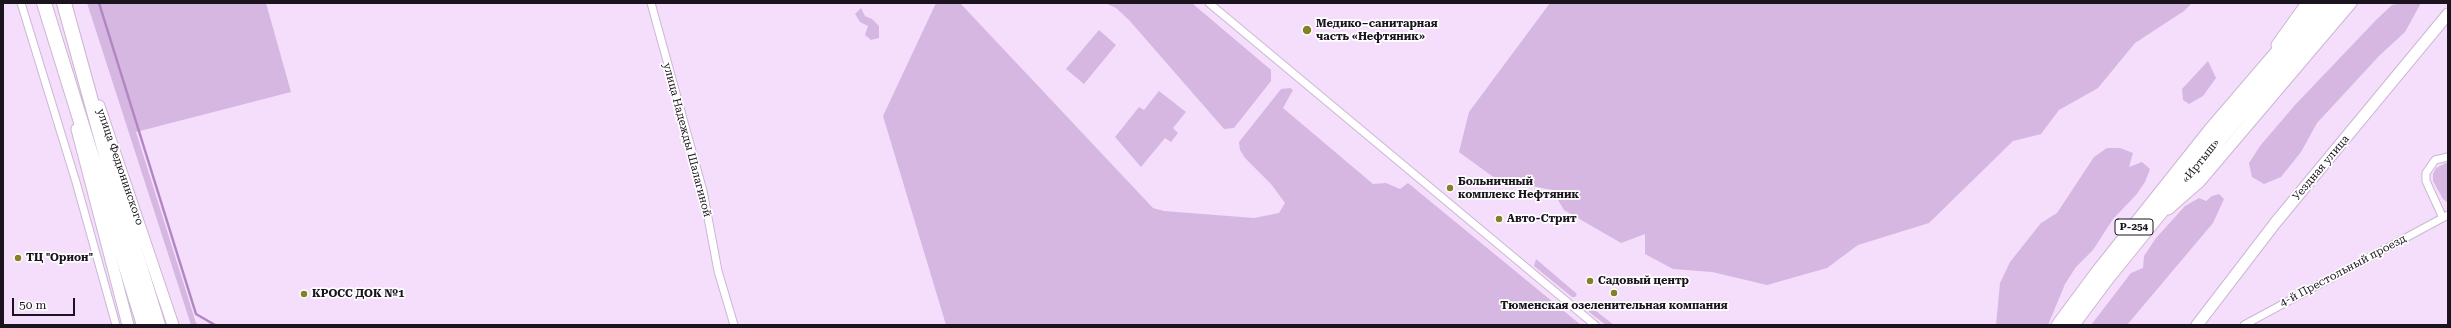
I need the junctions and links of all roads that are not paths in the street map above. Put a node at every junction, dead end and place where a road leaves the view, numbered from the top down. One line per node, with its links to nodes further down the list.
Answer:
1 (21, 3): 15 (street)
2 (651, 3): 20 (street, улица Надежды Шалагиной)
3 (1209, 3): 21 (street)
4 (2307, 3): 11 (street)
5 (2320, 3): 11 (highway, «Иртыш» / Р-254)
6 (2337, 3): 14 (highway, «Иртыш» / Р-254)
7 (2351, 3): 14 (street)
8 (65, 6): 18 (highway, улица Федюнинского); 19 (street, улица Федюнинского)
9 (46, 10): 16 (street, улица Федюнинского); 17 (highway, улица Федюнинского)
10 (2448, 14): 24 (street, Уездная улица)
11 (2265, 66): 22 (highway, «Иртыш» / Р-254)
12 (2448, 157): 13 (street, 4-й Престольный проезд)
13 (2445, 216): 25 (street, 4-й Престольный проезд)
14 (2149, 225): 23 (highway, «Иртыш» / Р-254)
15 (116, 325)
16 (128, 325)
17 (144, 325)
18 (158, 325)
19 (173, 325)
20 (734, 325)
21 (1595, 325)
22 (2059, 325)
23 (2072, 325)
24 (2197, 325)
25 (2244, 325)

